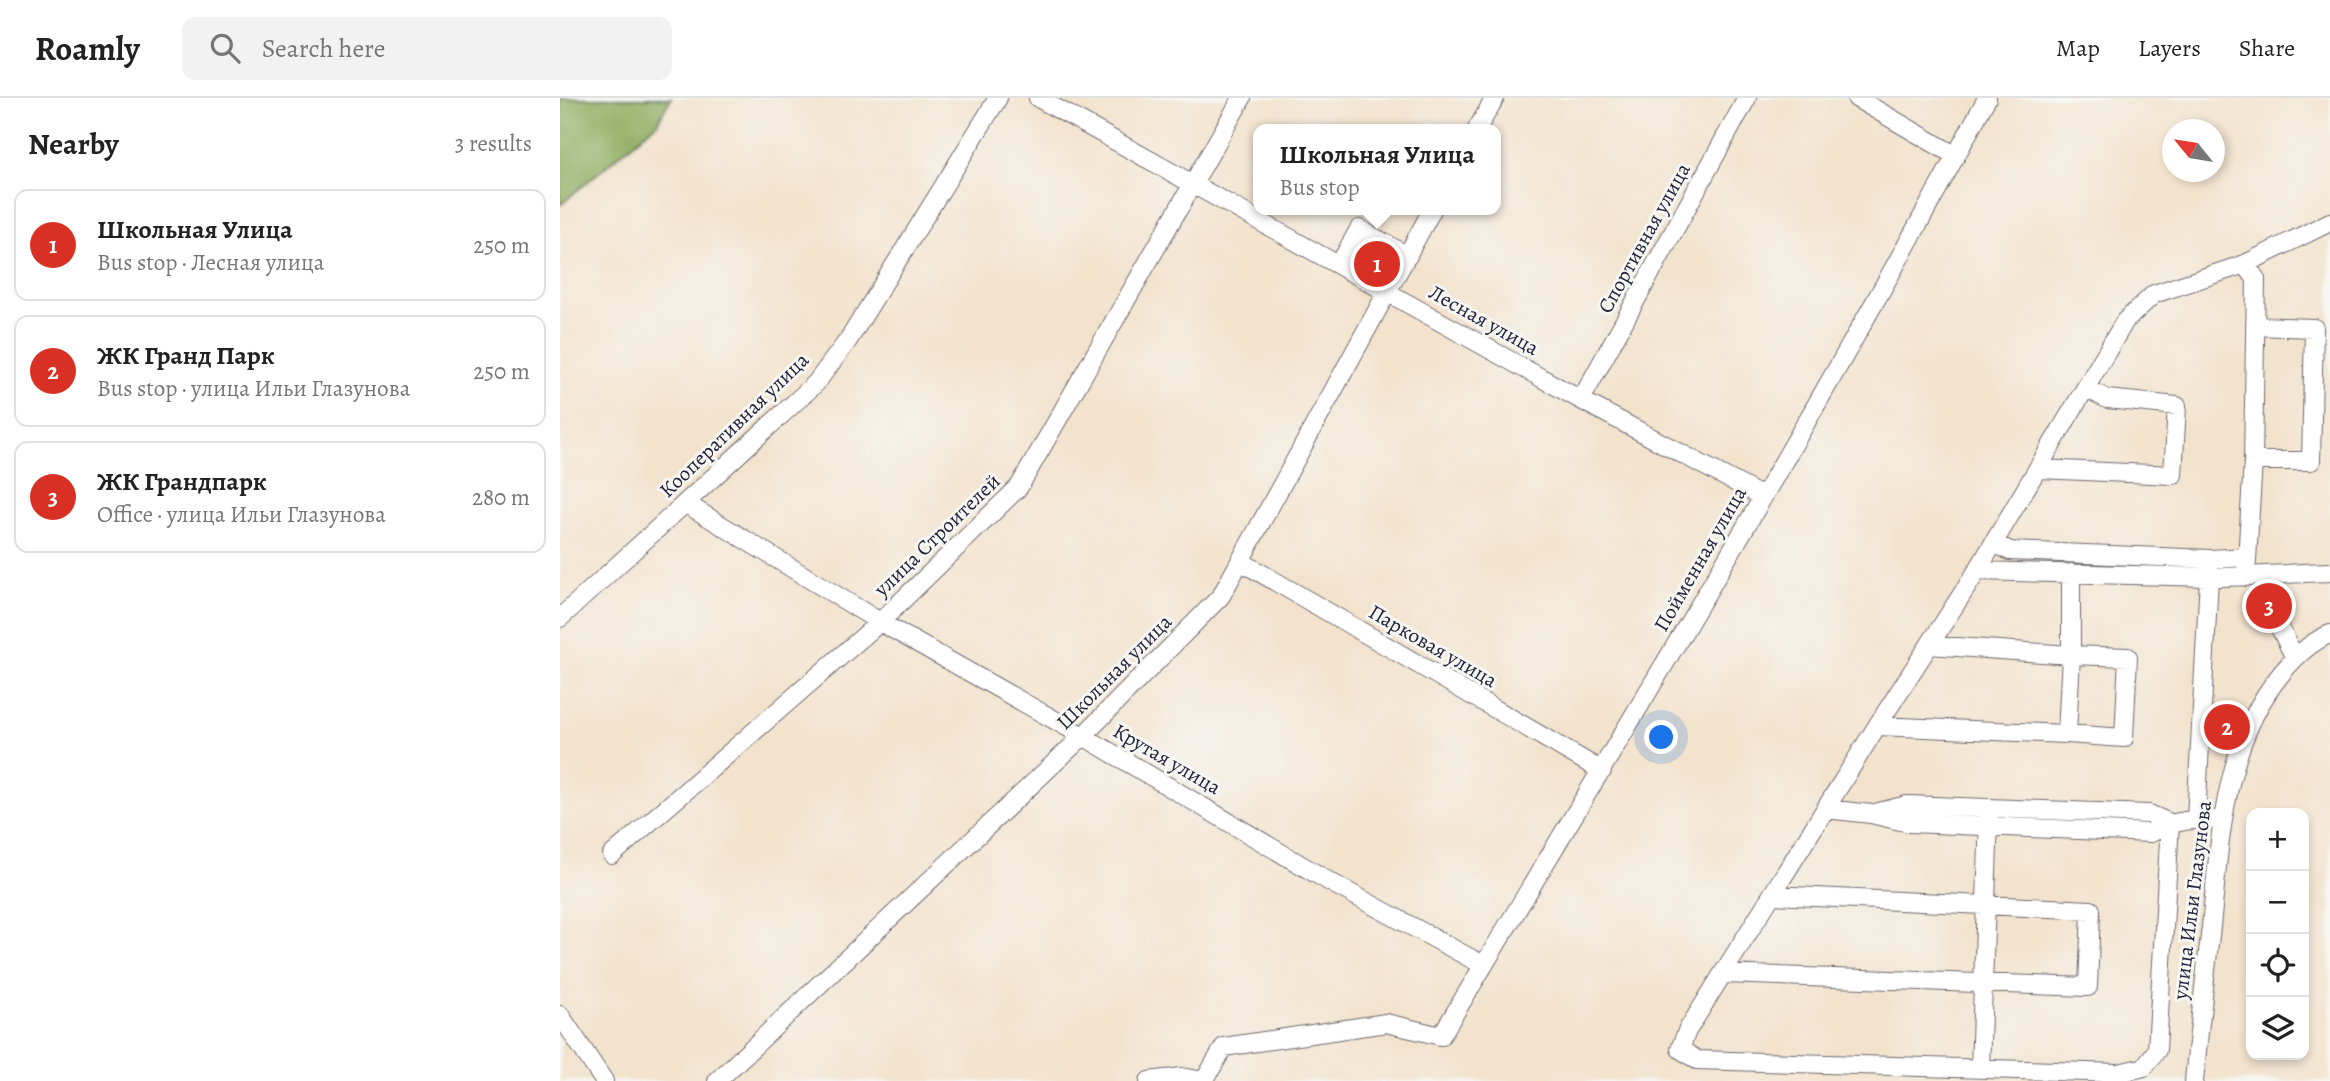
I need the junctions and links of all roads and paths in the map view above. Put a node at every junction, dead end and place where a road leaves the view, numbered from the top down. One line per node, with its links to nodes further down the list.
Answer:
1 (998, 98): 23 (street, Кооперативная улица)
2 (1038, 98): 10 (street, Лесная улица)
3 (1242, 98): 10 (street, улица Строителей)
4 (1496, 98): 8 (street)
5 (1747, 98): 19 (street, Спортивная улица)
6 (1856, 98): 9 (street)
7 (1987, 98): 9 (street, Пойменная улица)
8 (1481, 124)
9 (1956, 156): 22 (street, Пойменная улица)
10 (1194, 184): 15 (street, Лесная улица); 33 (street, улица Строителей)
11 (1429, 215): 13 (street, Школьная улица)
12 (2330, 222): 14 (street)
13 (1408, 256): 15 (street); 16 (street, Школьная улица)
14 (2245, 264): 17 (street); 18 (street)
15 (1339, 265): 16 (street, Лесная улица)
16 (1388, 292): 19 (street, Лесная улица); 26 (street, Школьная улица)
17 (2255, 326): 20 (street); 20 (street)
18 (2086, 388): 21 (street); 21 (street)
19 (1581, 400): 22 (street, Лесная улица)
20 (2253, 461): 25 (street)
21 (2039, 468): 24 (street)
22 (1763, 497): 42 (street, Пойменная улица)
23 (685, 503): 32 (street, Кооперативная улица); 33 (street, Крутая улица)
24 (1994, 543): 27 (street); 28 (street)
25 (2247, 557): 27 (street); 31 (street)
26 (1240, 561): 41 (street, Школьная улица); 42 (street, Парковая улица)
27 (2209, 568): 30 (street); 31 (street); 45 (street)
28 (1977, 571): 30 (street); 36 (street)
29 (2330, 572): 31 (street)
30 (2071, 573): 37 (street)
31 (2246, 577)
32 (560, 618)
33 (880, 622): 41 (street, Крутая улица); 48 (street, улица Строителей)
34 (2279, 626): 38 (street)
35 (2330, 634): 38 (street, улица Ильи Глазунова)
36 (1929, 645): 37 (street); 39 (street)
37 (2071, 655): 40 (street); 40 (street)
38 (2295, 658): 46 (street, улица Ильи Глазунова)
39 (1877, 726): 40 (street); 43 (street)
40 (2067, 734)
41 (1083, 736): 51 (street, Крутая улица); 57 (street, Школьная улица)
42 (1602, 771): 51 (street, Пойменная улица)
43 (1826, 809): 44 (street); 49 (street)
44 (1989, 817): 47 (street); 50 (street)
45 (2196, 819): 46 (street); 47 (street)
46 (2222, 820): 59 (street, улица Ильи Глазунова)
47 (2170, 823): 55 (street)
48 (612, 855)
49 (1773, 895): 50 (street); 52 (street)
50 (1985, 906): 53 (street); 53 (street)
51 (1483, 965): 58 (street, Пойменная улица)
52 (1723, 974): 53 (street); 55 (street)
53 (1983, 983): 55 (street)
54 (560, 1015): 56 (street)
55 (1980, 1069)
56 (604, 1081)
57 (717, 1081)
58 (1149, 1081)
59 (2194, 1081)

